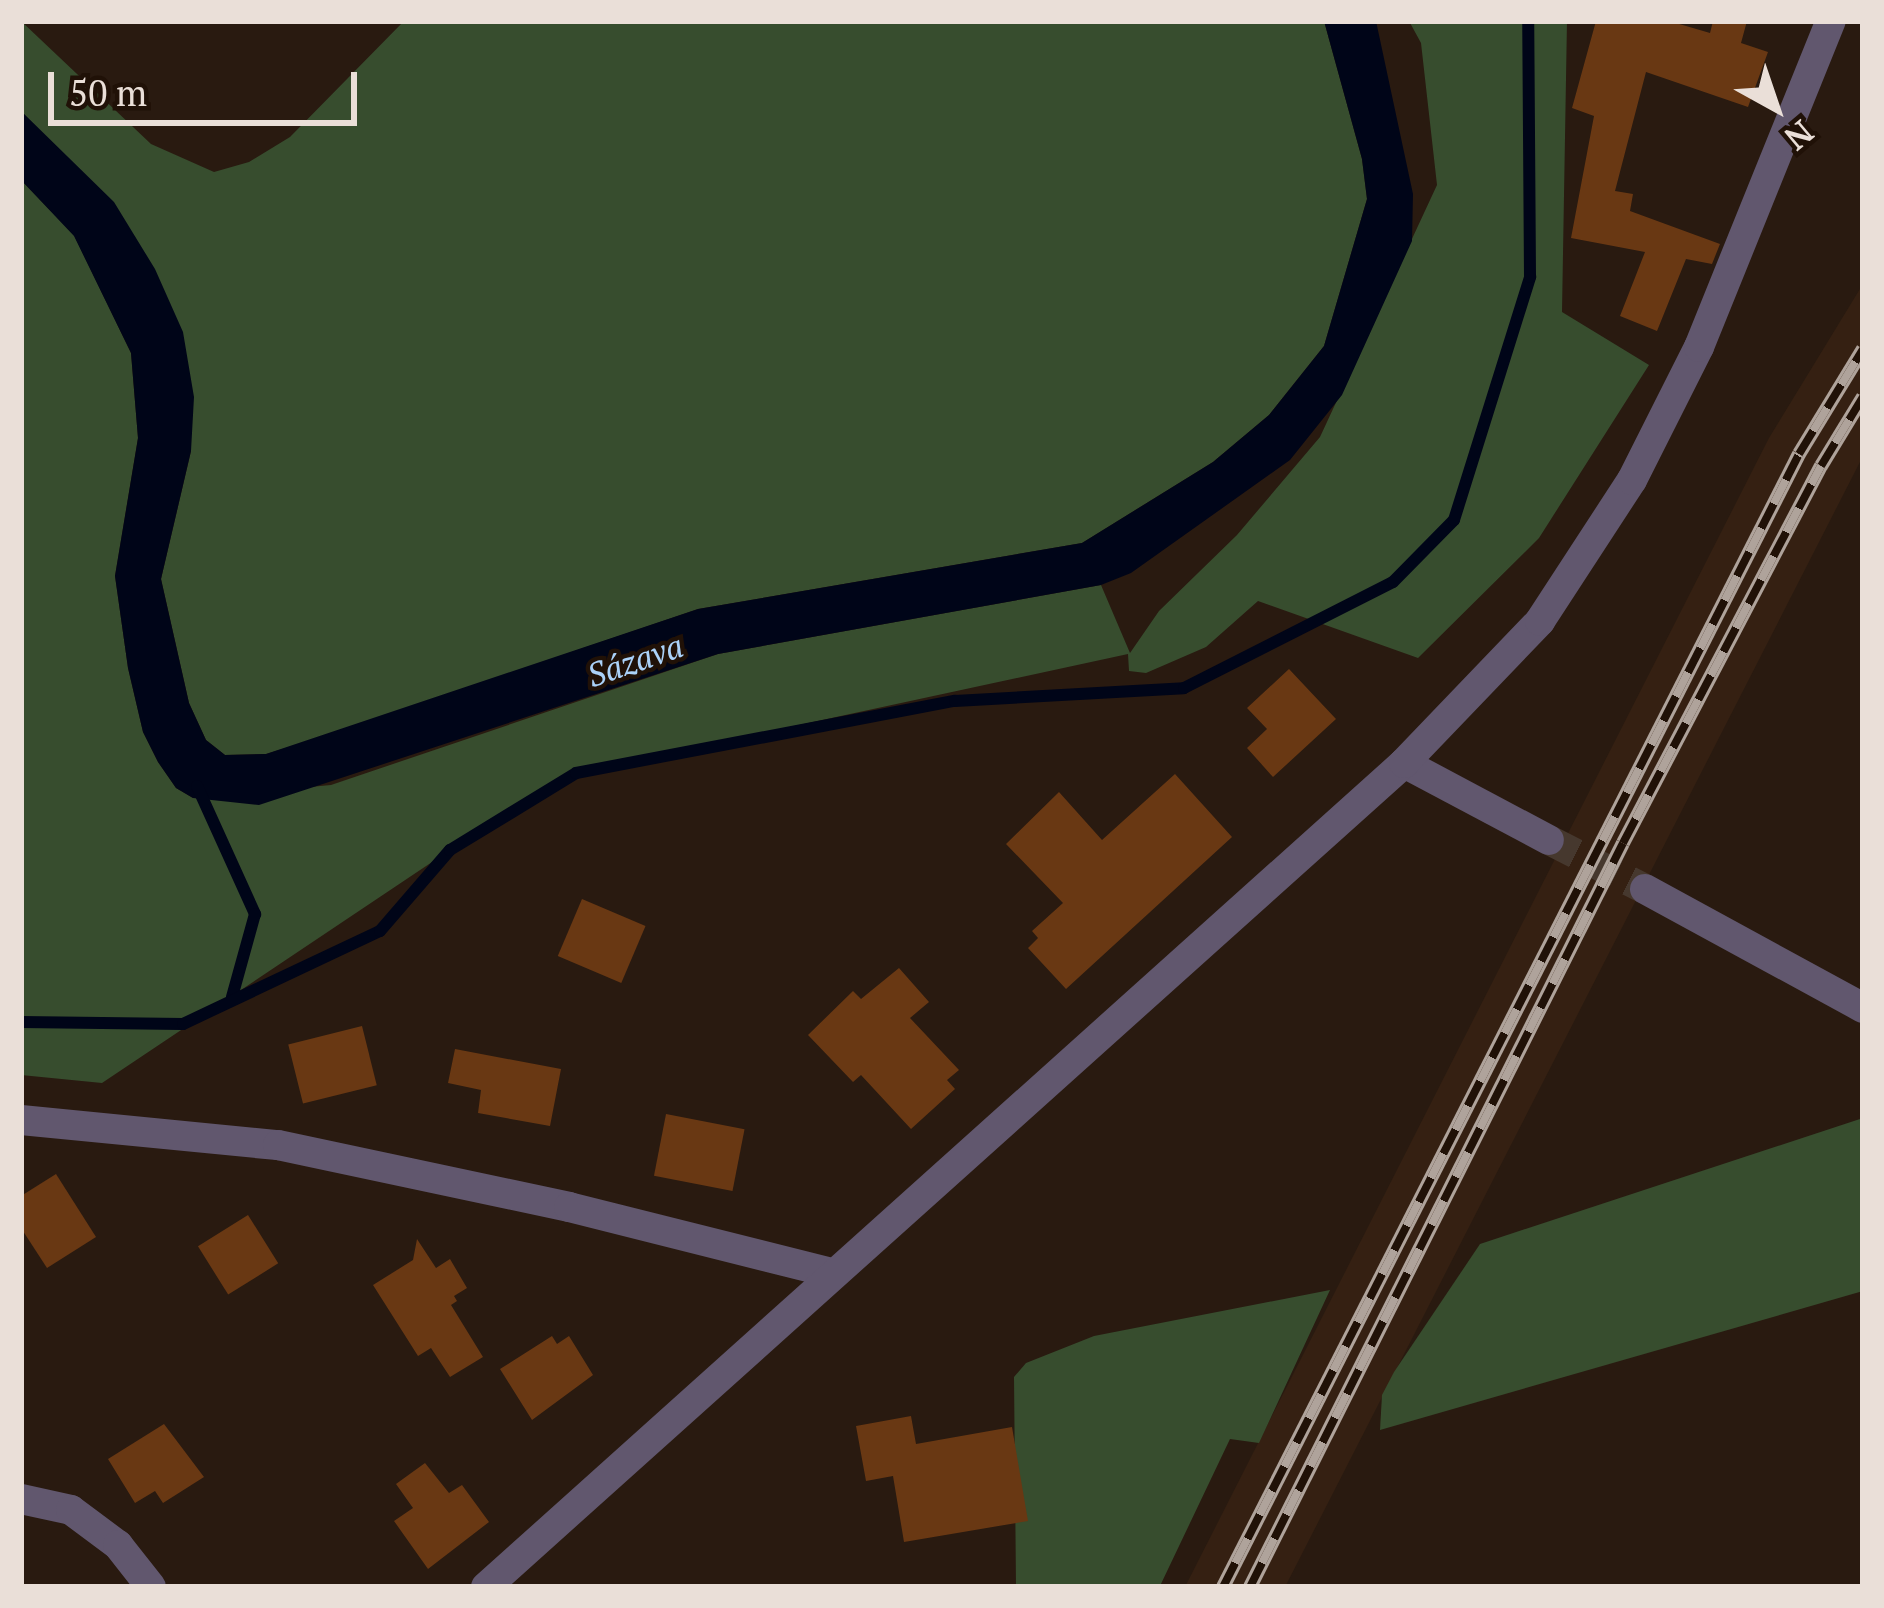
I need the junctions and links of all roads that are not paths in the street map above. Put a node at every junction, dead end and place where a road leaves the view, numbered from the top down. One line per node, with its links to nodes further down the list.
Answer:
1 (1831, 21): 2 (street)
2 (1404, 763): 3 (street); 7 (street)
3 (1549, 840)
4 (1645, 889): 5 (street)
5 (1863, 1008)
6 (21, 1120): 7 (street)
7 (831, 1274): 10 (street)
8 (21, 1499): 9 (street)
9 (151, 1587)
10 (486, 1587)

